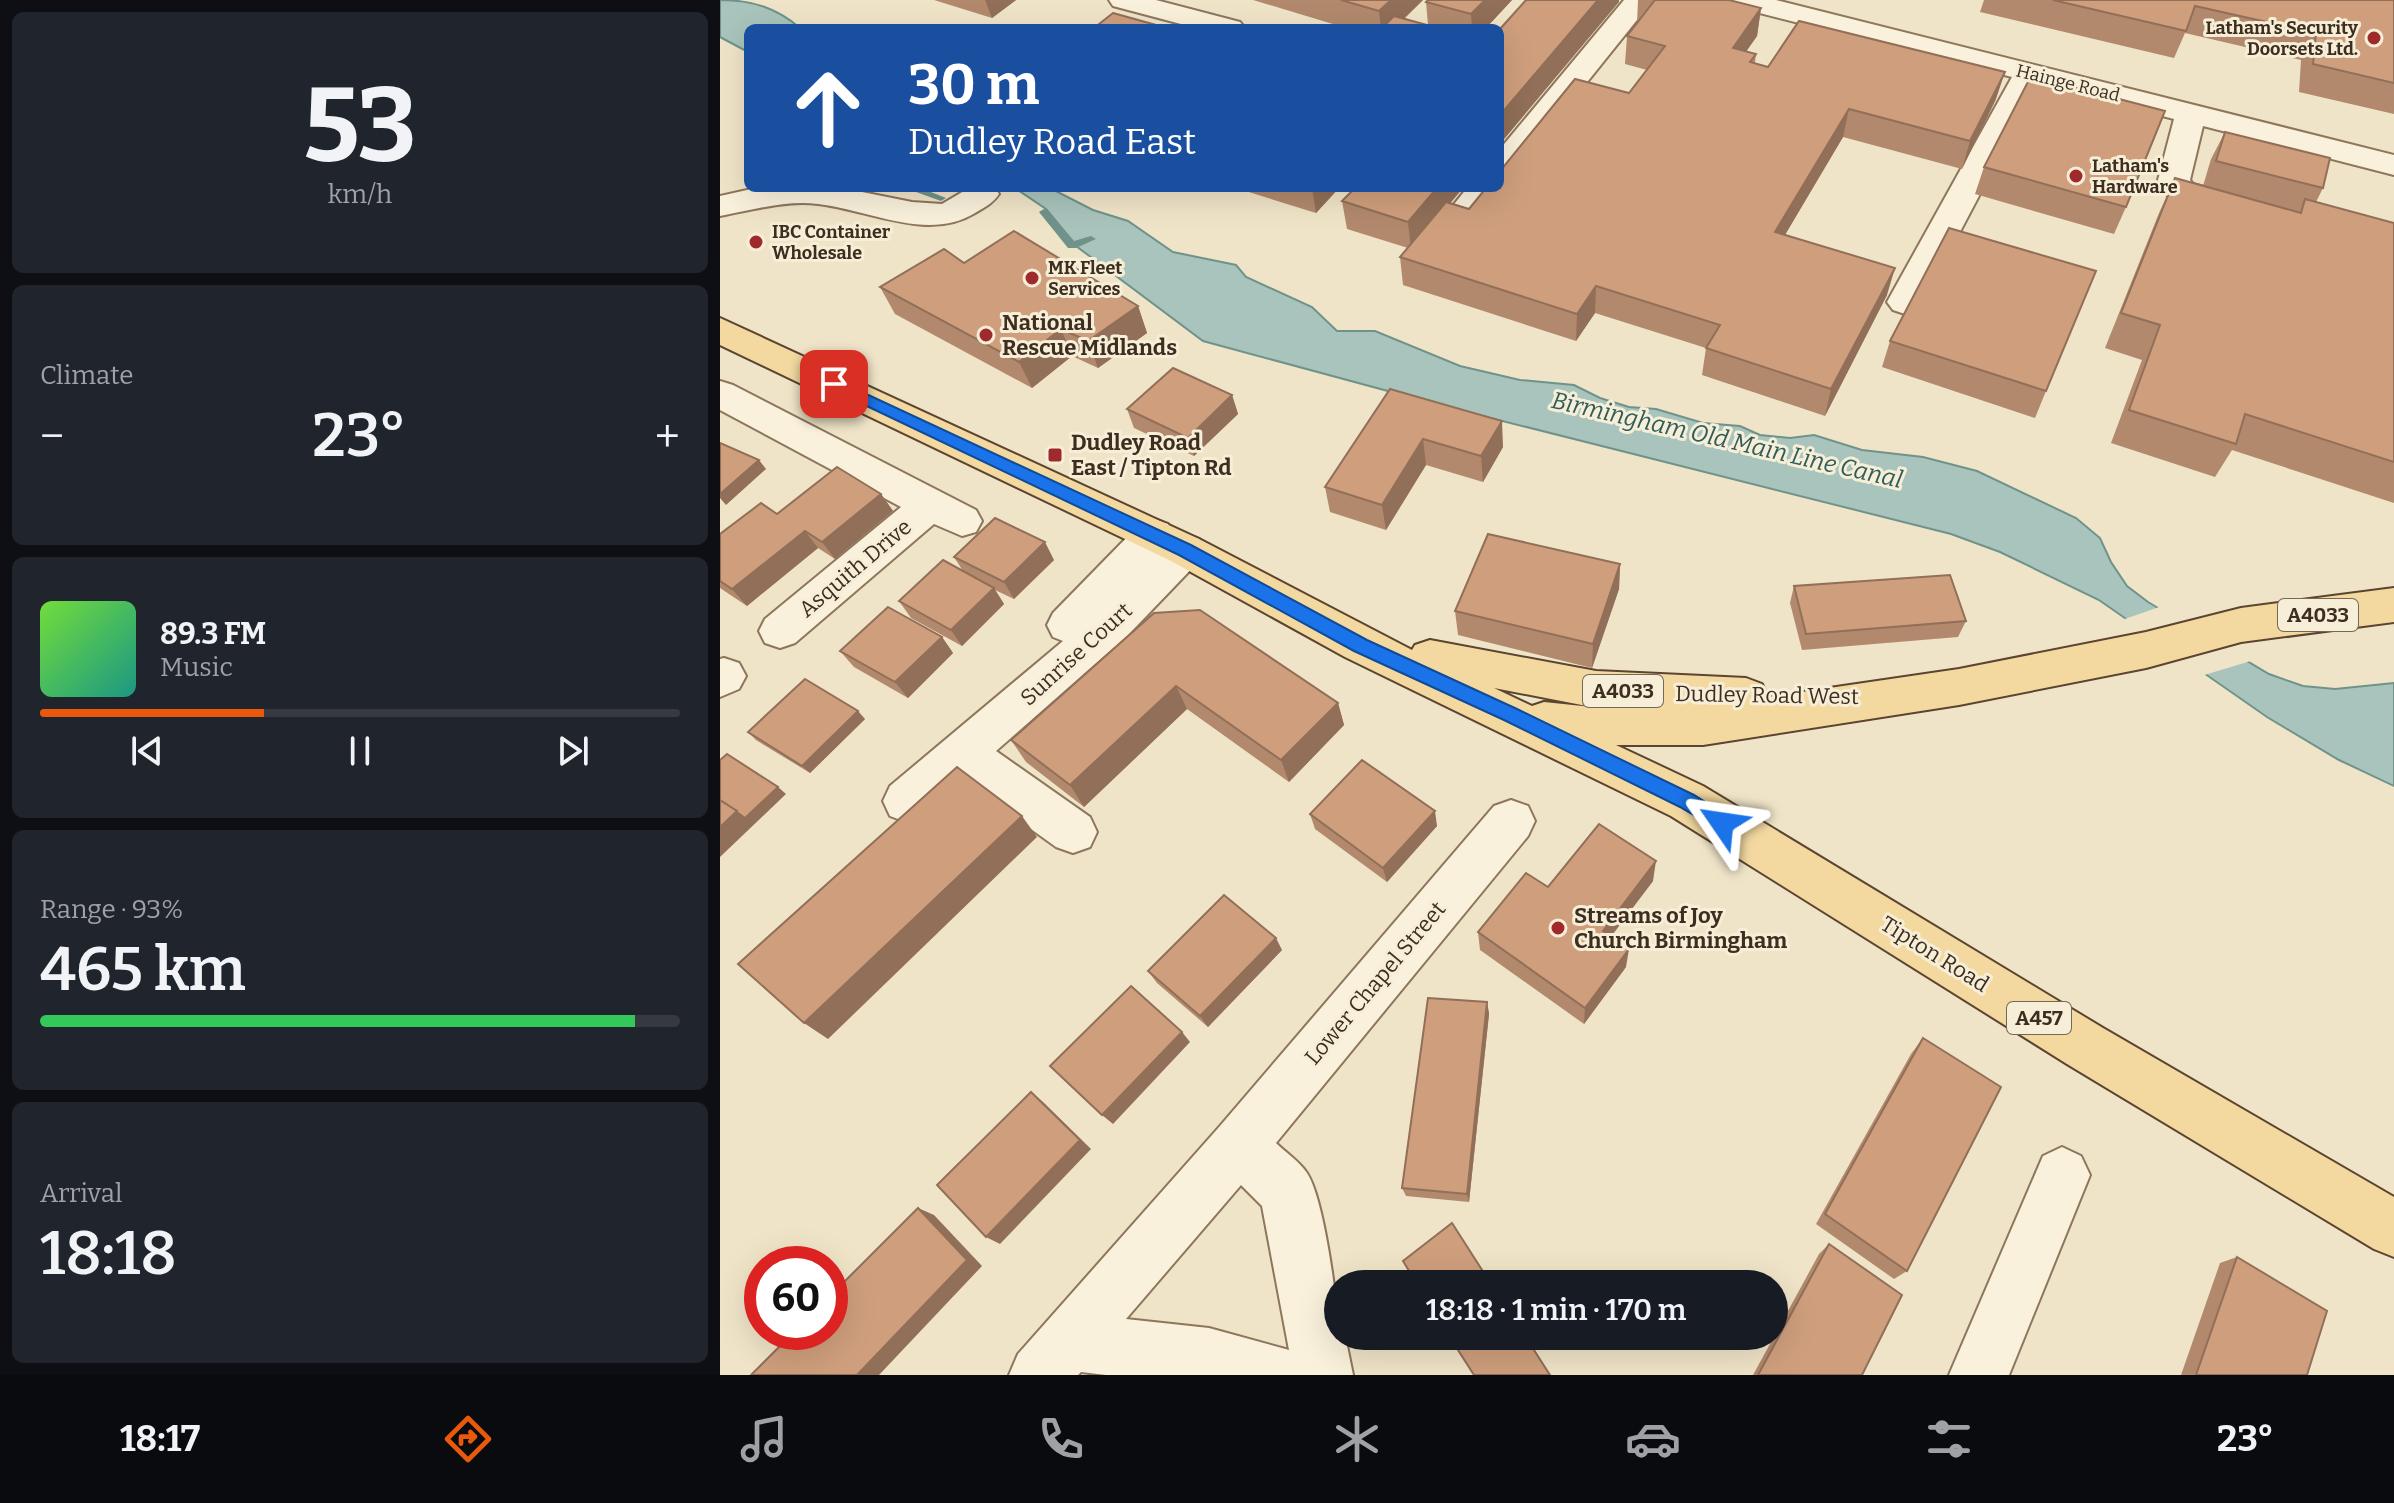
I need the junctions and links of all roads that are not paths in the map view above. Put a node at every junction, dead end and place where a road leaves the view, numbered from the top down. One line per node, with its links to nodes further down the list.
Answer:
1 (1123, 0): 5 (street)
2 (1639, 0): 8 (street)
3 (1742, 0): 4 (street, Hainge Road)
4 (1802, 7): 6 (street, Hainge Road)
5 (1215, 24)
6 (2029, 73): 7 (street, Hainge Road); 13 (street)
7 (2191, 114): 9 (street, Hainge Road); 12 (street)
8 (1504, 165)
9 (2394, 165)
10 (983, 194): 11 (street)
11 (720, 206)
12 (2257, 211)
13 (1905, 302)
14 (720, 330): 16 (main road, A457)
15 (720, 394): 18 (street, Asquith Drive)
16 (1169, 543): 19 (main road, A457); 23 (street, Sunrise Court)
17 (2394, 605): 20 (main road, Dudley Road West / A4033)
18 (780, 631)
19 (1360, 645): 20 (main road, Dudley Road West / A4033); 21 (main road, A457)
20 (1890, 697): 22 (main road, Dudley Road West / A4033)
21 (1511, 714): 22 (main road, Dudley Road West / A4033); 25 (main road, Tipton Road / A457)
22 (1703, 726): 25 (main road, Dudley Road West)
23 (951, 745): 24 (street, Sunrise Court); 27 (street)
24 (906, 801)
25 (1687, 801): 30 (main road, Tipton Road / A457)
26 (1511, 821): 28 (street, Lower Chapel Street)
27 (1073, 832)
28 (1239, 1145): 31 (street, Lower Chapel Street); 33 (street)
29 (2062, 1175): 34 (street)
30 (2394, 1229)
31 (1053, 1358): 32 (street, Lower Chapel Street)
32 (1278, 1375)
33 (1323, 1375)
34 (1979, 1375)

